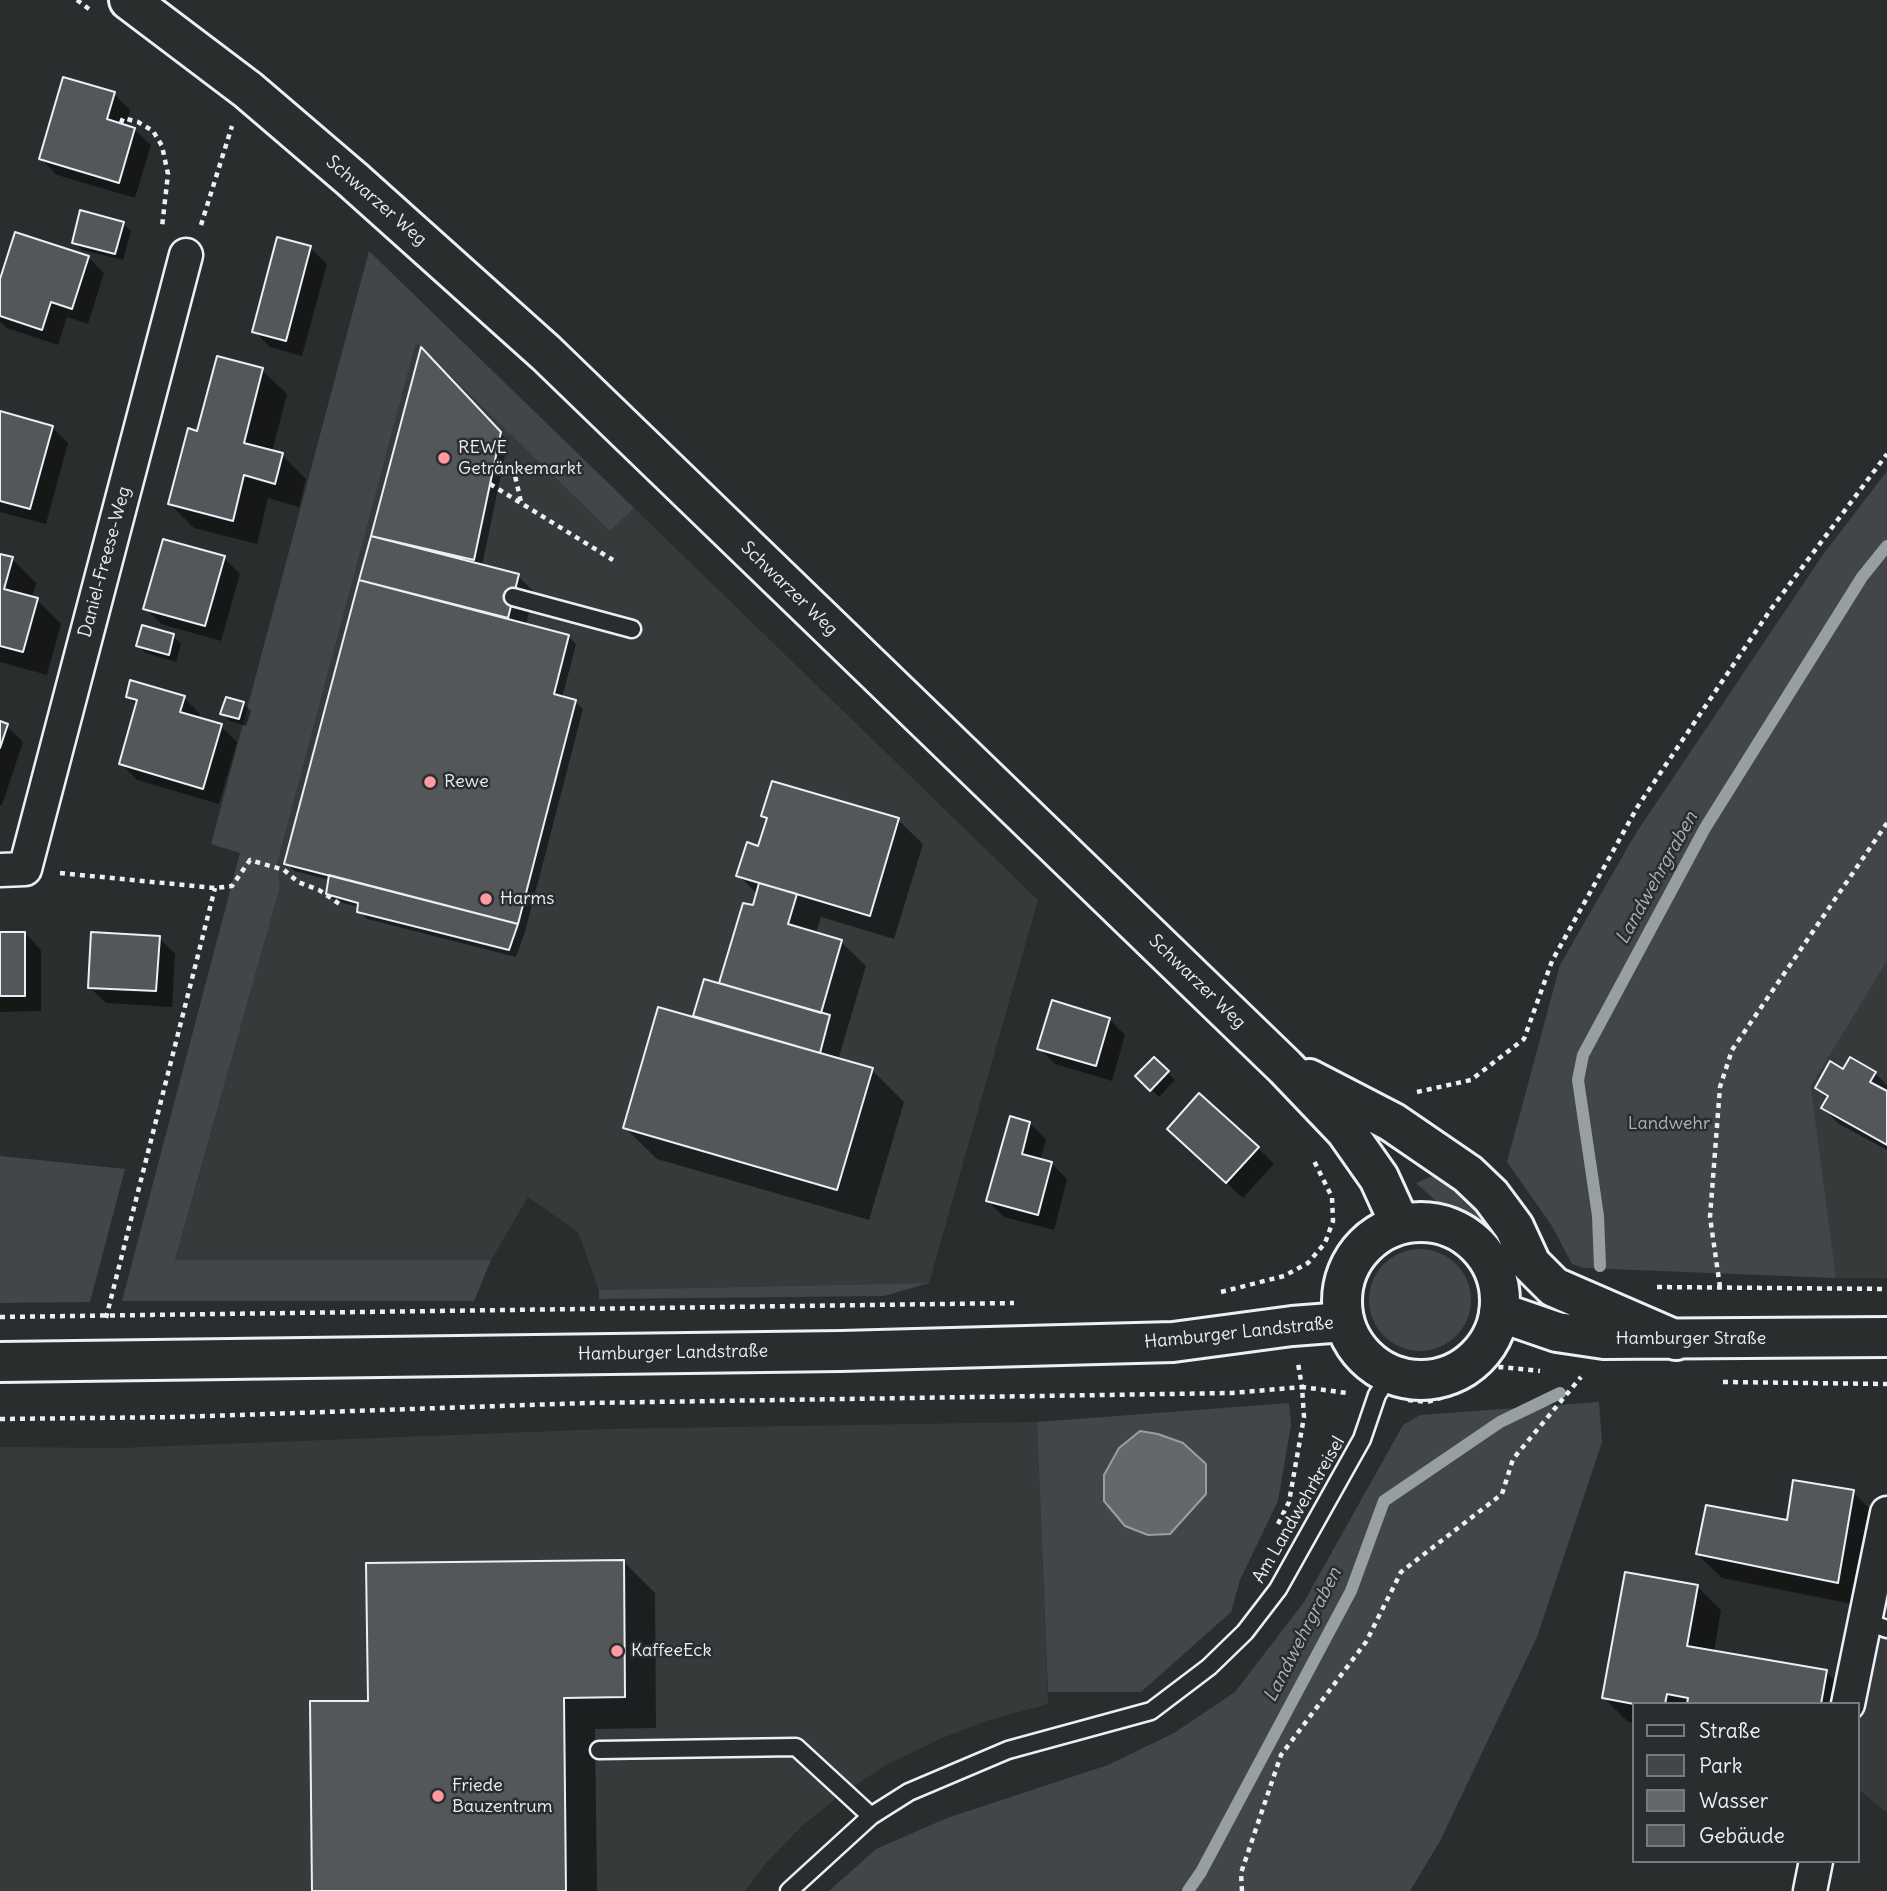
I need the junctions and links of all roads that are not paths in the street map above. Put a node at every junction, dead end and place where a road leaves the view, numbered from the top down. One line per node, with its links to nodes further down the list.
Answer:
1 (129, 0): 6 (main road, Schwarzer Weg)
2 (186, 255): 5 (street, Daniel-Freese-Weg)
3 (513, 597): 4 (lane)
4 (632, 629)
5 (13, 869)
6 (1285, 1068): 7 (main road, Schwarzer Weg); 11 (main road)
7 (1400, 1224): 8 (main road); 9 (main road)
8 (1499, 1312): 11 (main road, Hamburger Straße); 13 (main road)
9 (1344, 1322): 12 (main road, Hamburger Landstraße); 13 (main road)
10 (1887, 1337): 11 (main road, Hamburger Straße)
11 (1676, 1340)
12 (0, 1362)
13 (1384, 1385): 18 (lane, Am Landwehrkreisel)
14 (1887, 1513): 15 (street)
15 (1875, 1625): 16 (street)
16 (1849, 1702)
17 (600, 1750): 18 (lane)
18 (871, 1816): 20 (lane, Am Landwehrkreisel)
19 (1816, 1863): 21 (street)
20 (789, 1891)
21 (1810, 1891)

